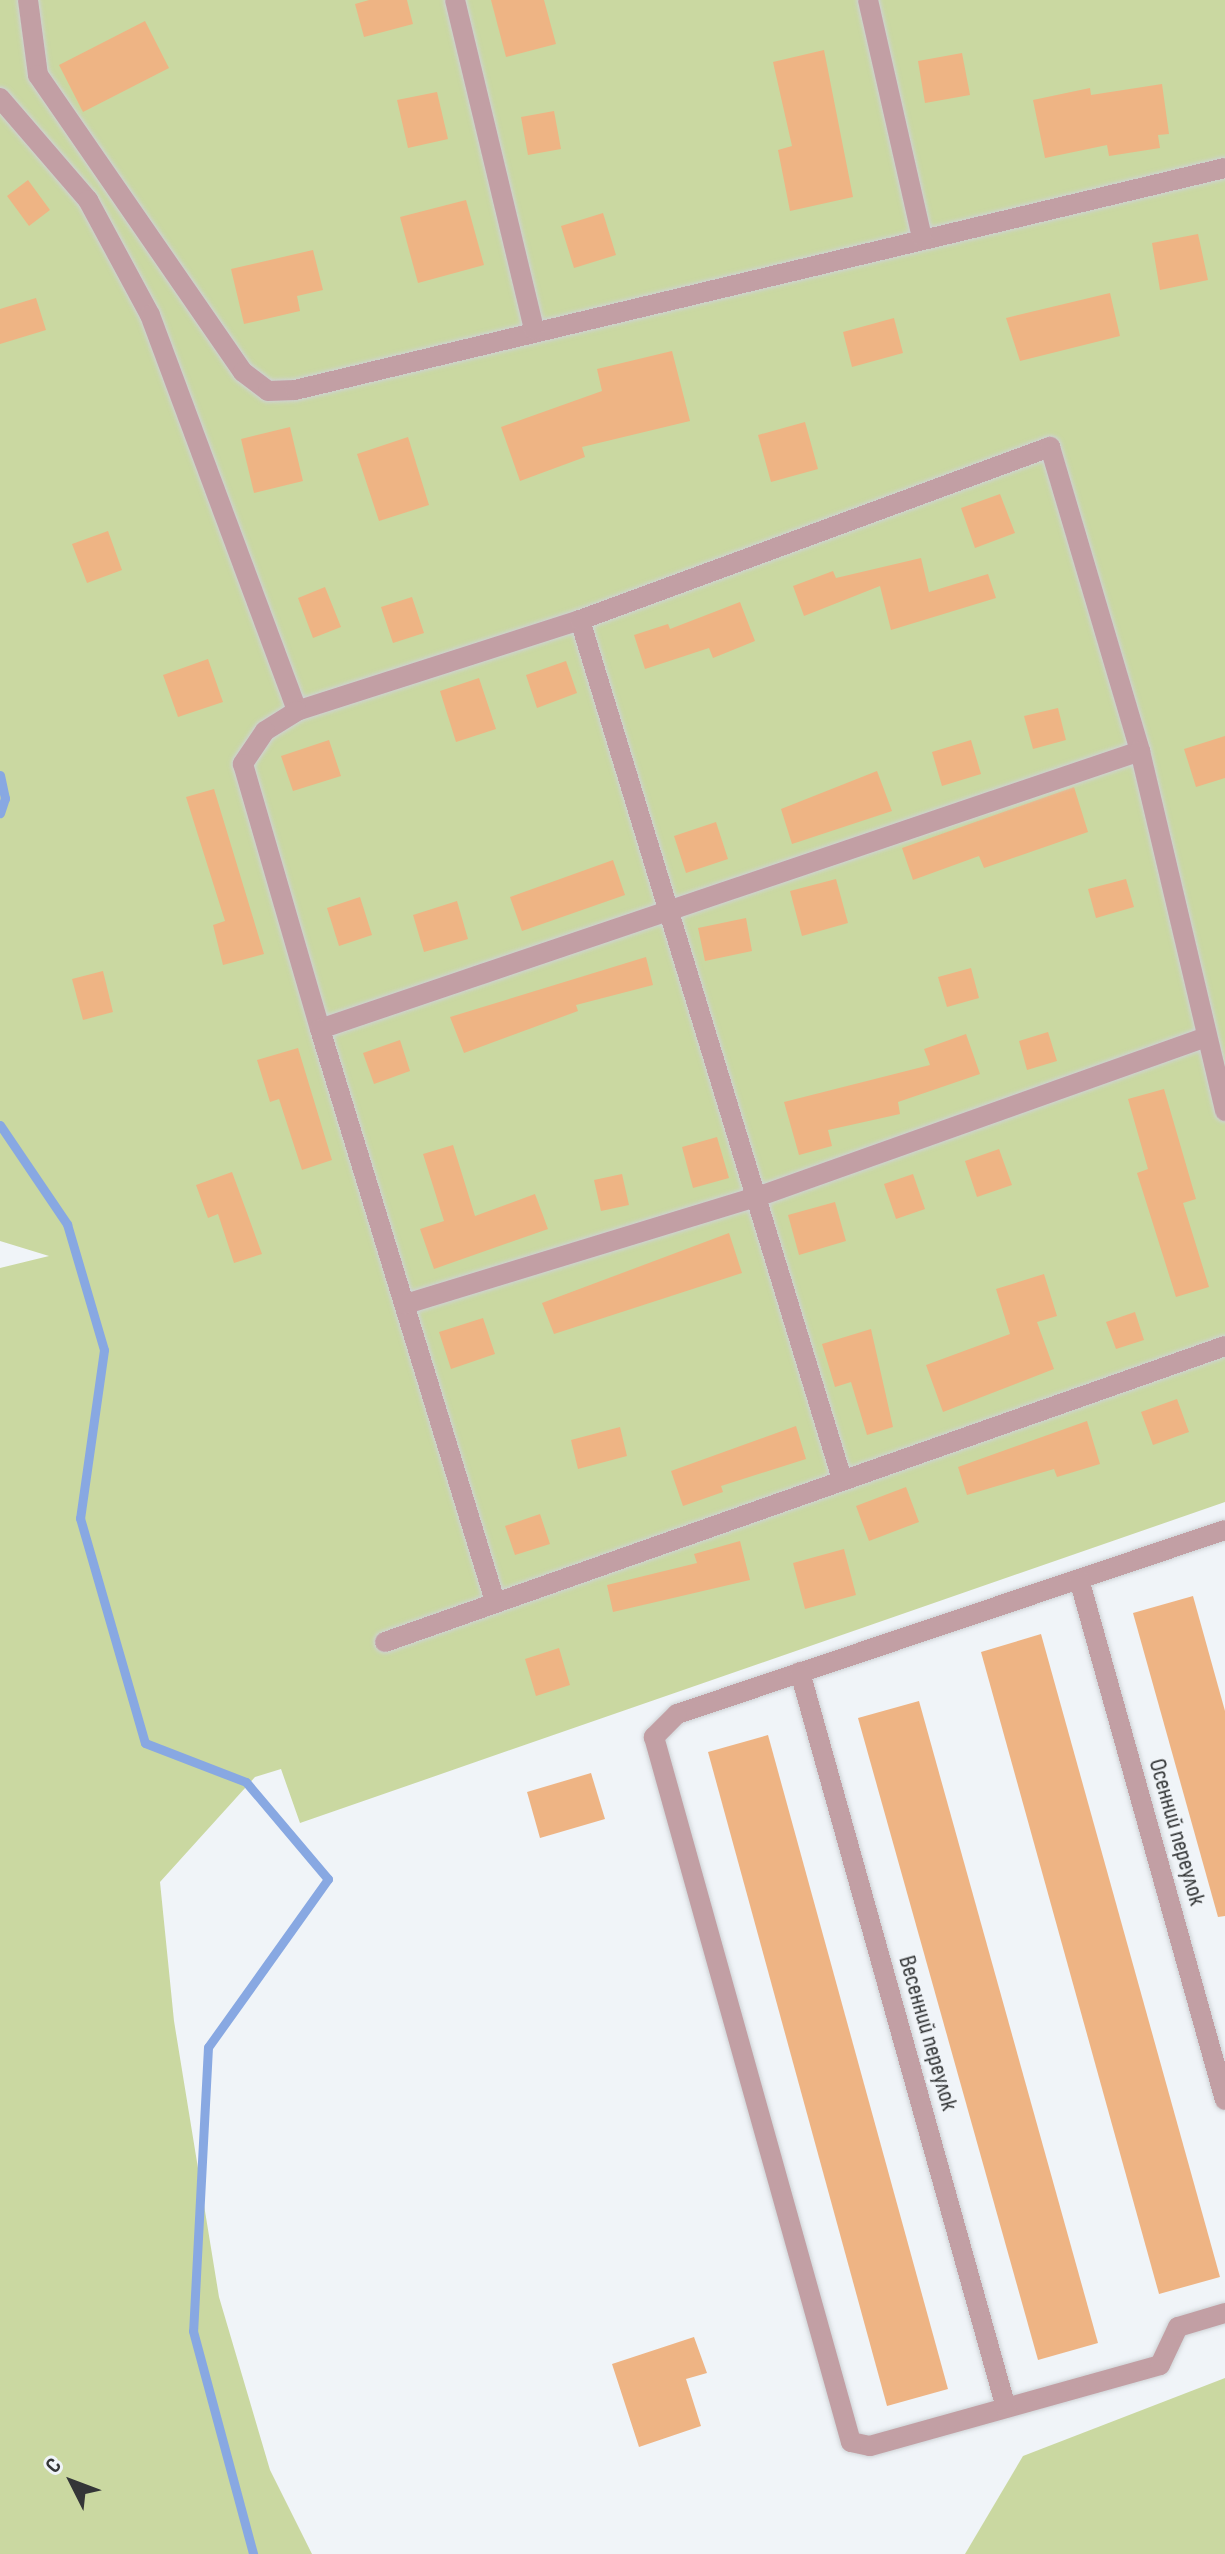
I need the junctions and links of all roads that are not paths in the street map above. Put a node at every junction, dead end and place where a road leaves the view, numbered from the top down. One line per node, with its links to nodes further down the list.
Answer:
1 (28, 0): 7 (street)
2 (455, 0): 7 (street)
3 (868, 0): 6 (street)
4 (0, 98): 9 (street)
5 (1225, 168): 6 (street)
6 (922, 237): 7 (street)
7 (534, 330)
8 (580, 620): 9 (street); 10 (street); 11 (street)
9 (297, 711): 12 (street)
10 (1140, 751): 11 (street); 13 (street)
11 (669, 911): 12 (street); 15 (street)
12 (320, 1029): 16 (street)
13 (1206, 1037): 14 (street); 15 (street)
14 (1225, 1111)
15 (757, 1197): 16 (street); 18 (street)
16 (406, 1304): 21 (street)
17 (1225, 1346): 18 (street)
18 (841, 1476): 21 (street)
19 (1225, 1530): 20 (street)
20 (1079, 1579): 23 (street); 24 (street, Осенний переулок)
21 (494, 1598): 22 (street)
22 (385, 1642)
23 (800, 1672): 26 (street, Весенний переулок); 26 (street)
24 (1225, 2100)
25 (1225, 2313): 26 (street)
26 (1006, 2408)

